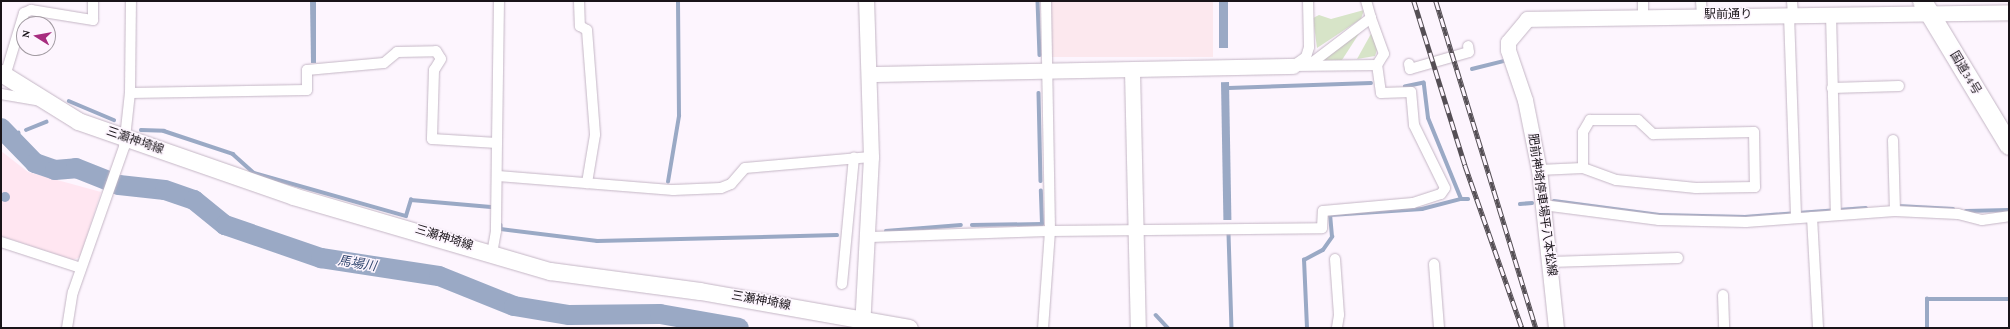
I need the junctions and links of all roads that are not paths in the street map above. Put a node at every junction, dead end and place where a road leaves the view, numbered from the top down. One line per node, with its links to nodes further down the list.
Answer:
1 (93, 1): 25 (street)
2 (131, 1): 28 (street)
3 (499, 1): 33 (street)
4 (579, 1): 40 (street)
5 (866, 1): 24 (street)
6 (1046, 1): 23 (street)
7 (1308, 1): 21 (street)
8 (1366, 1): 15 (street)
9 (1925, 7): 13 (street, 駅前通り); 14 (street, 駅前通り); 34 (highway, 国道34号)
10 (1643, 8): 11 (street, 駅前通り); 16 (street, 駅前通り)
11 (1702, 8): 12 (street, 駅前通り)
12 (1791, 10): 14 (street, 駅前通り); 44 (street)
13 (2009, 12)
14 (1831, 14): 27 (street)
15 (1371, 18): 19 (street); 20 (street)
16 (1527, 19): 38 (street, 肥前神埼停車場平八本松線)
17 (1468, 46): 18 (street)
18 (1409, 64)
19 (1309, 65): 20 (street); 21 (street)
20 (1377, 65): 47 (street)
21 (1293, 66): 22 (street)
22 (1132, 71): 23 (street); 47 (street)
23 (1047, 72): 24 (street); 48 (street)
24 (870, 74): 35 (street)
25 (3, 75): 30 (main road, 三瀬神埼線)
26 (1899, 86): 27 (street)
27 (1832, 88): 43 (street)
28 (130, 93): 31 (street); 33 (street)
29 (1, 94): 30 (street)
30 (40, 100): 31 (main road, 三瀬神埼線)
31 (124, 137): 51 (main road, 三瀬神埼線); 56 (street)
32 (1893, 140): 42 (street)
33 (497, 143): 39 (street)
34 (2009, 144)
35 (871, 157): 36 (street); 49 (street)
36 (854, 158): 40 (street); 57 (street)
37 (1583, 168): 37 (street); 38 (street)
38 (1539, 170): 41 (street, 肥前神埼停車場平八本松線)
39 (498, 176): 40 (street); 51 (street)
40 (587, 183)
41 (1543, 205): 44 (street); 54 (street, 肥前神埼停車場平八本松線)
42 (1895, 207): 43 (street); 45 (street)
43 (1836, 210): 46 (street)
44 (1796, 213): 46 (street)
45 (2009, 216)
46 (1812, 217): 68 (street)
47 (1136, 230): 48 (street); 63 (street)
48 (1050, 231): 49 (street); 62 (street)
49 (868, 237): 59 (street)
50 (1, 242): 56 (street)
51 (492, 253): 59 (main road, 三瀬神埼線)
52 (1678, 258): 54 (street)
53 (1335, 259): 64 (street)
54 (1550, 262): 66 (street, 肥前神埼停車場平八本松線)
55 (1434, 264): 65 (street)
56 (81, 268): 60 (street)
57 (842, 284)
58 (1723, 295): 67 (street)
59 (862, 324): 61 (main road, 三瀬神埼線)
60 (67, 328)
61 (910, 328)
62 (1043, 328)
63 (1138, 328)
64 (1336, 328)
65 (1439, 328)
66 (1556, 328)
67 (1724, 328)
68 (1818, 328)

